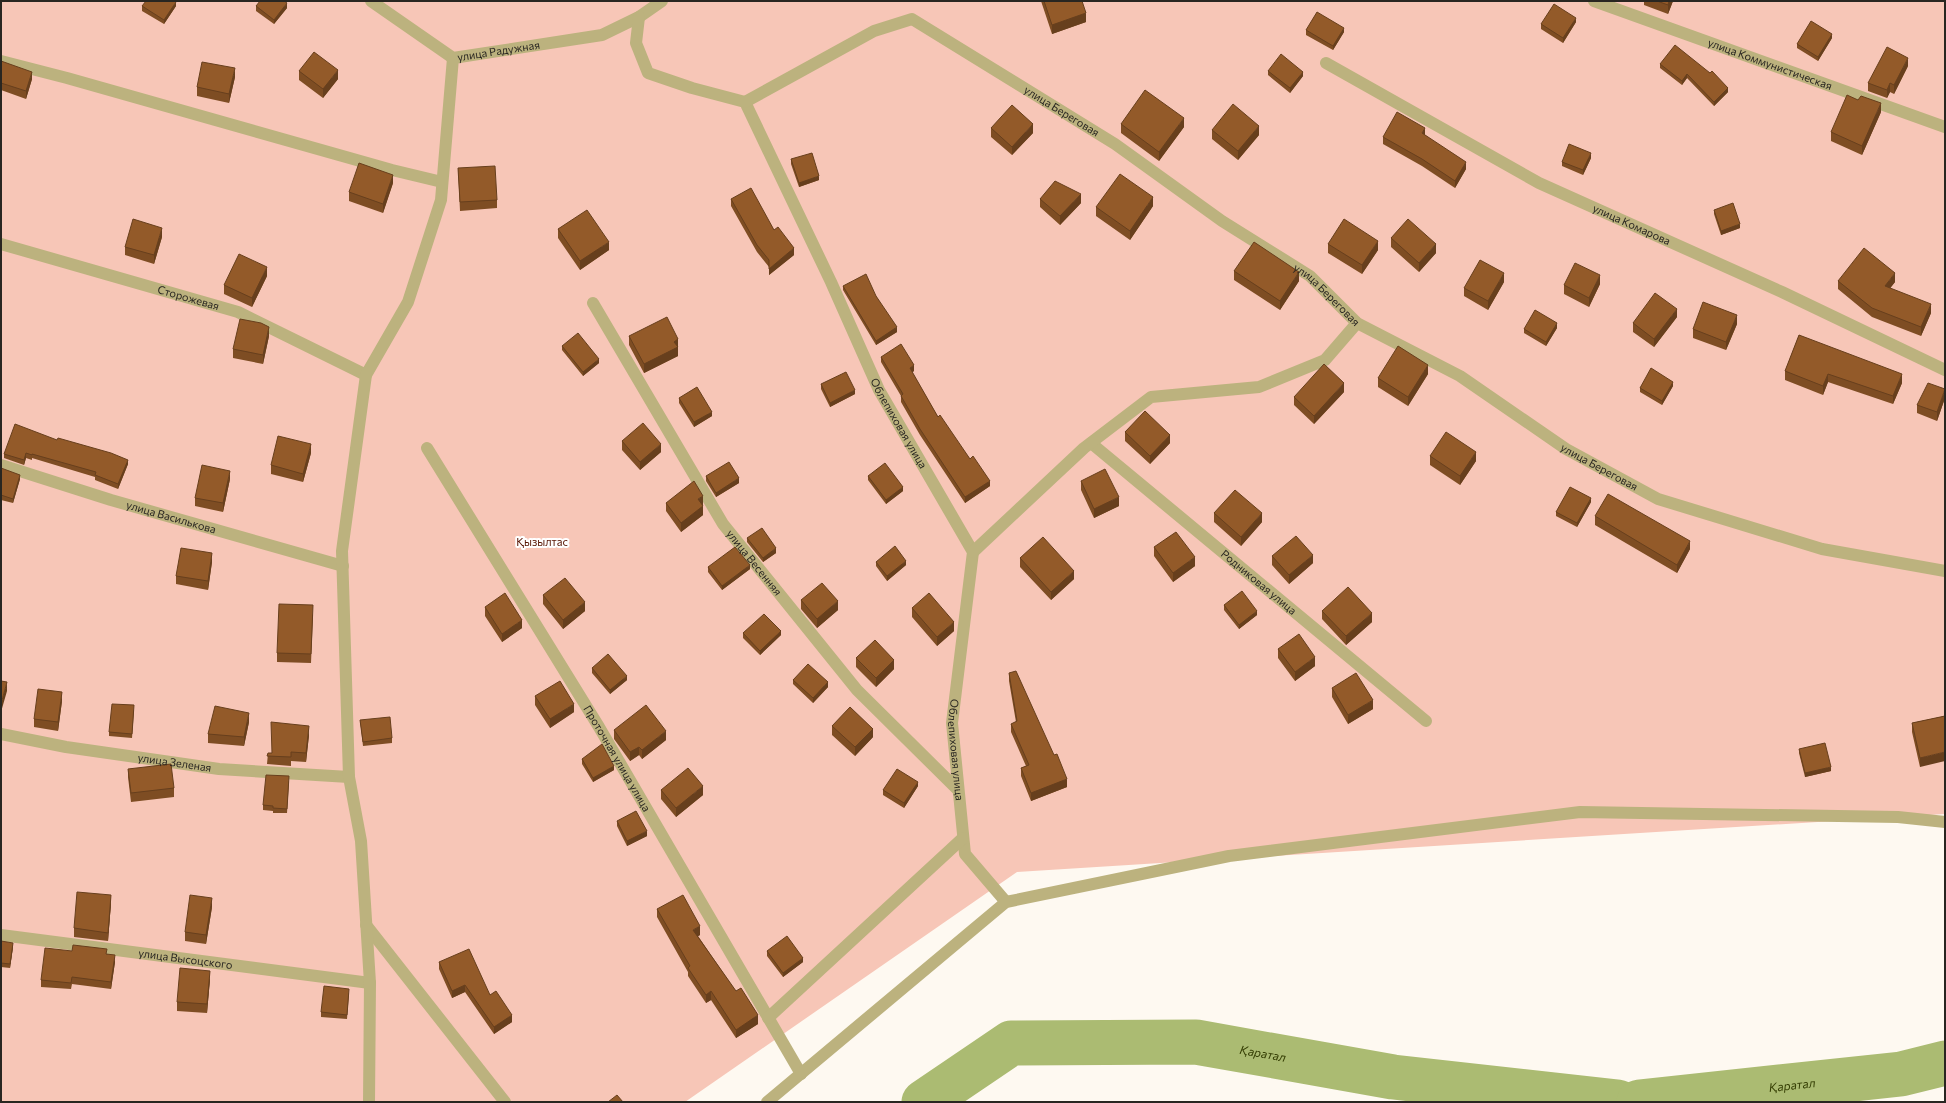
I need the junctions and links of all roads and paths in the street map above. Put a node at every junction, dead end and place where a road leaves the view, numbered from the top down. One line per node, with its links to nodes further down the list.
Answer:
1 (371, 1): 5 (street, улица Радужная)
2 (662, 1): 4 (street, улица Радужная)
3 (1594, 1): 9 (street, улица Коммунистическая)
4 (639, 17): 5 (street, улица Радужная); 8 (street)
5 (452, 58): 10 (street)
6 (1, 61): 10 (street)
7 (1326, 63): 14 (street, улица Комарова)
8 (745, 102): 13 (street, улица Береговая); 19 (street, Облепиховая улица)
9 (1945, 127)
10 (442, 182): 15 (street)
11 (1, 244): 15 (street, Сторожевая)
12 (593, 303): 25 (street, улица Весенняя)
13 (1357, 323): 16 (street); 21 (street, улица Береговая)
14 (1945, 370)
15 (366, 375): 20 (street)
16 (1091, 443): 19 (street); 22 (street, Родниковая улица)
17 (427, 448): 32 (street, Проточная улица улица)
18 (1, 465): 20 (street, улица Василькова)
19 (973, 552): 25 (street, Облепиховая улица)
20 (343, 566): 24 (street)
21 (1945, 571)
22 (1426, 721)
23 (1, 734): 24 (street, улица Зеленая)
24 (349, 777): 29 (street)
25 (958, 790): 27 (street, Облепиховая улица)
26 (1945, 822): 28 (street)
27 (963, 838): 28 (street, Облепиховая улица); 32 (street)
28 (1006, 902): 33 (street)
29 (366, 925): 31 (street); 34 (street)
30 (1, 935): 31 (street, улица Высоцского)
31 (370, 983): 35 (street)
32 (768, 1018): 33 (street, Проточная улица улица)
33 (801, 1074): 36 (street)
34 (506, 1101)
35 (370, 1102)
36 (767, 1102)

